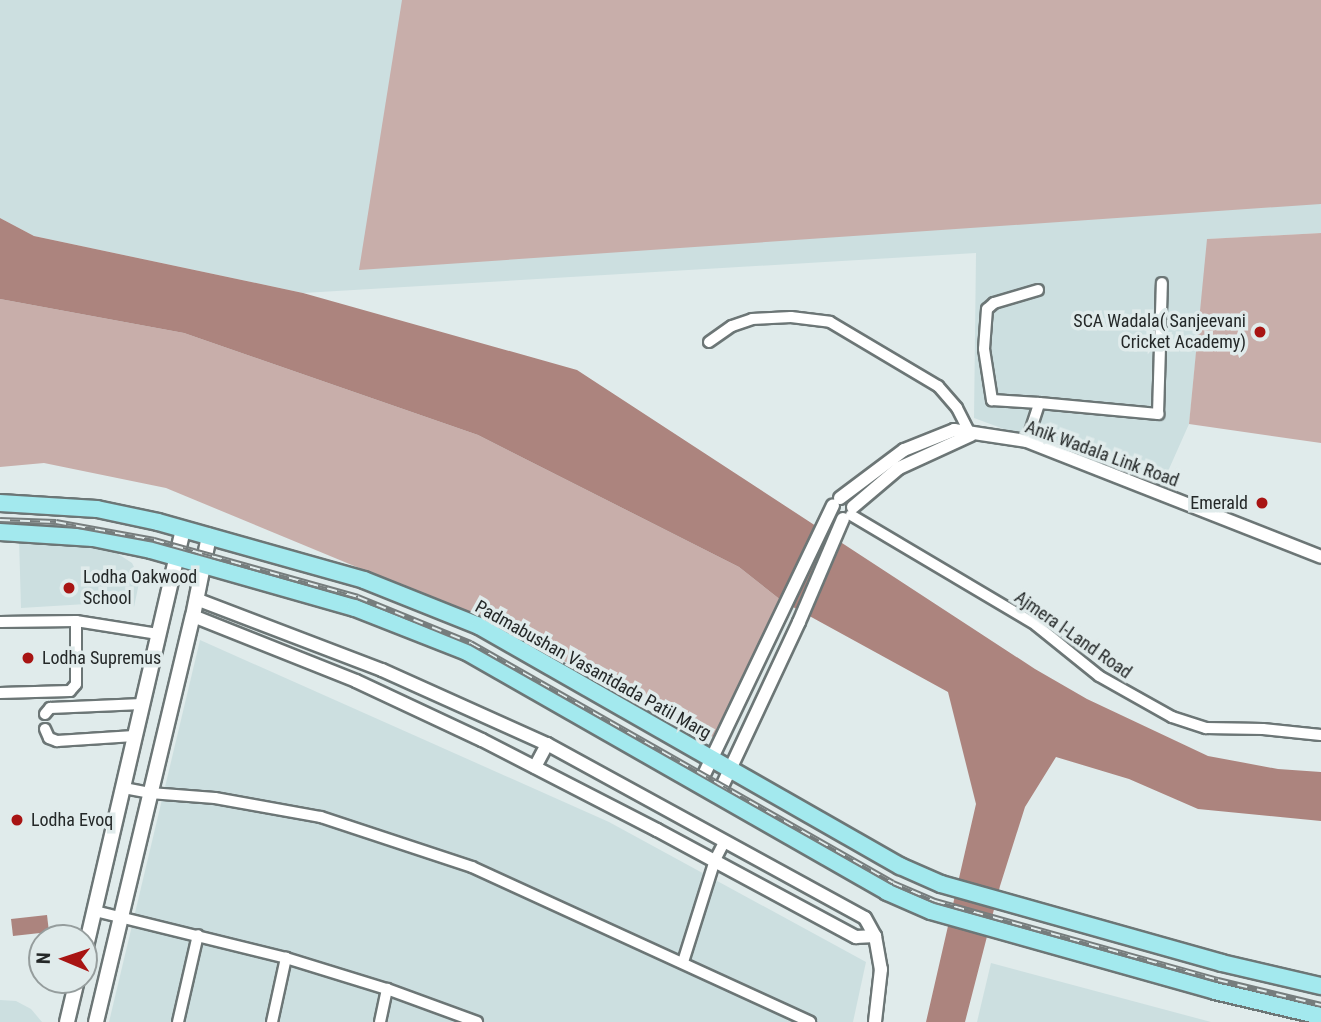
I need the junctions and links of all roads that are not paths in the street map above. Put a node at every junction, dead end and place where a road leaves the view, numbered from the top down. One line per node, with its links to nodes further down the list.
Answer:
1 (1162, 283): 4 (street)
2 (1038, 290): 4 (street)
3 (709, 342): 5 (street)
4 (1039, 403): 6 (street)
5 (971, 435): 6 (street, Anik Wadala Link Road); 7 (street, Anik Wadala Link Road); 9 (street)
6 (1027, 442): 14 (street, Anik Wadala Link Road)
7 (836, 502): 9 (street); 9 (street); 30 (street)
8 (0, 503): 10 (main road, Padmabushan Vasantdada Patil Marg)
9 (849, 514): 27 (street, Ajmera l-Land Road); 32 (street)
10 (183, 529): 12 (main road, Padmabushan Vasantdada Patil Marg); 13 (main road)
11 (0, 532): 13 (main road)
12 (209, 536): 15 (main road); 30 (main road, Padmabushan Vasantdada Patil Marg)
13 (176, 557): 15 (main road); 20 (main road)
14 (1321, 557)
15 (202, 564): 16 (main road); 33 (main road)
16 (196, 599): 17 (main road); 21 (street)
17 (193, 617): 22 (street); 35 (main road)
18 (76, 621): 19 (street); 20 (street); 23 (street)
19 (0, 622)
20 (158, 634): 24 (main road)
21 (364, 663): 22 (street); 29 (street)
22 (356, 681): 31 (street)
23 (0, 693)
24 (142, 704): 25 (street); 28 (main road)
25 (45, 714)
26 (46, 729): 28 (street)
27 (1321, 735)
28 (134, 736): 34 (main road)
29 (547, 744): 31 (street); 37 (street)
30 (712, 759): 32 (main road, Padmabushan Vasantdada Patil Marg); 33 (street)
31 (535, 767): 38 (street)
32 (730, 769): 36 (street); 46 (main road, Padmabushan Vasantdada Patil Marg)
33 (699, 785): 36 (main road)
34 (124, 788): 35 (street); 39 (main road)
35 (150, 793): 40 (main road); 45 (street)
36 (718, 795): 49 (main road)
37 (724, 842): 38 (street); 43 (street)
38 (715, 860): 43 (street); 45 (street)
39 (96, 911): 40 (street); 41 (main road)
40 (122, 917): 42 (street); 51 (main road)
41 (92, 924)
42 (198, 935): 44 (street); 52 (street)
43 (875, 936): 57 (street)
44 (286, 958): 47 (street); 53 (street)
45 (683, 962): 56 (street)
46 (1321, 986)
47 (387, 989): 54 (street); 55 (street)
48 (74, 994): 50 (main road)
49 (1321, 1016)
50 (67, 1022)
51 (96, 1022)
52 (178, 1022)
53 (272, 1022)
54 (380, 1022)
55 (477, 1022)
56 (810, 1022)
57 (876, 1022)

